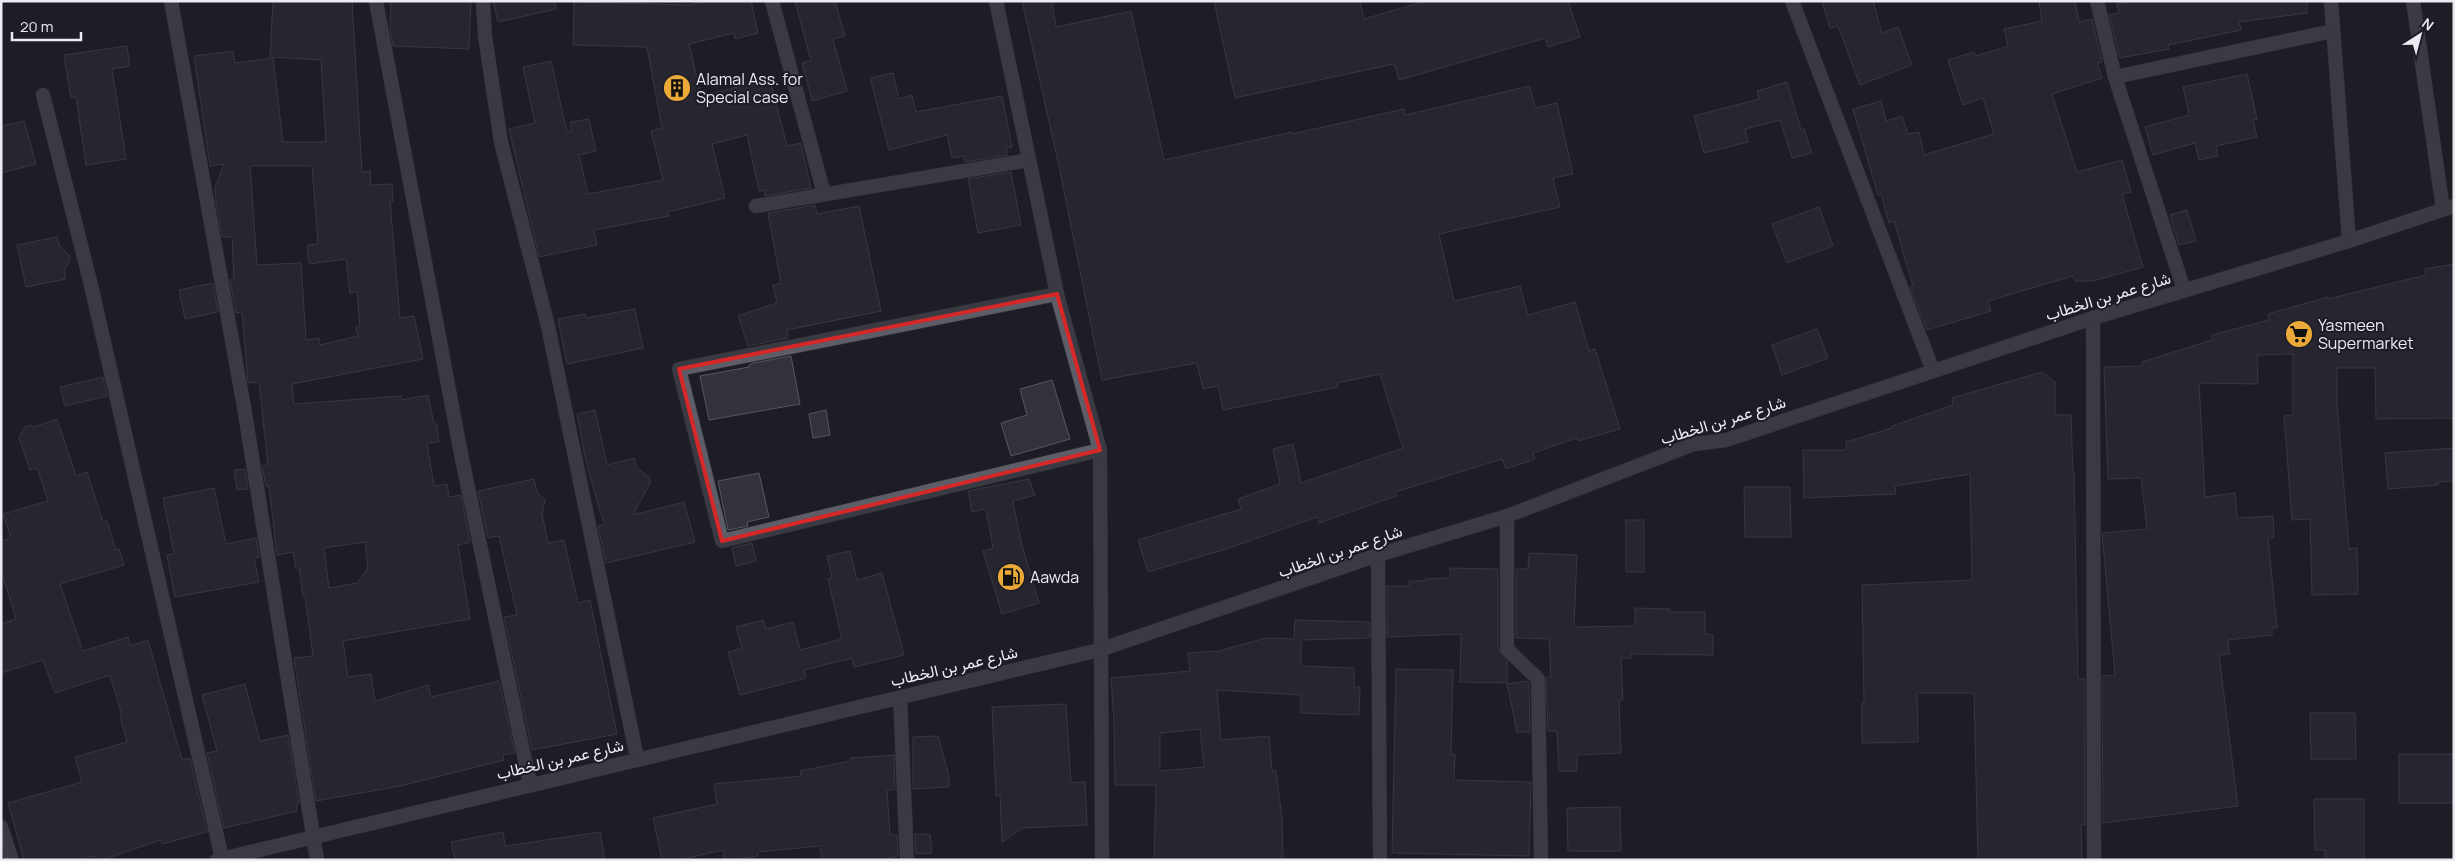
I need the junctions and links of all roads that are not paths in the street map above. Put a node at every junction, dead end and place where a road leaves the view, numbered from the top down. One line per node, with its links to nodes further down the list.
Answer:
1 (171, 1): 30 (street)
2 (376, 1): 28 (street)
3 (482, 1): 27 (street)
4 (772, 1): 14 (street)
5 (996, 1): 13 (street)
6 (1792, 1): 21 (street)
7 (2098, 1): 11 (street)
8 (2331, 1): 10 (street)
9 (2413, 1): 16 (street)
10 (2333, 31): 11 (street); 17 (street)
11 (2115, 78): 18 (street)
12 (43, 95): 31 (street)
13 (1029, 160): 14 (street); 19 (street)
14 (824, 194): 15 (street)
15 (756, 206)
16 (2449, 208): 17 (street, شارع عمر بن الخطاب)
17 (2349, 240): 18 (street, شارع عمر بن الخطاب)
18 (2184, 290): 20 (street, شارع عمر بن الخطاب)
19 (1057, 294): 22 (street); 22 (street)
20 (2093, 318): 21 (street, شارع عمر بن الخطاب); 38 (street)
21 (1933, 371): 23 (street, شارع عمر بن الخطاب)
22 (1100, 450): 25 (street)
23 (1507, 516): 24 (street, شارع عمر بن الخطاب); 37 (street)
24 (1378, 555): 25 (street, شارع عمر بن الخطاب); 36 (street)
25 (1099, 650): 26 (street, شارع عمر بن الخطاب); 35 (street)
26 (900, 697): 27 (street, شارع عمر بن الخطاب); 34 (street)
27 (637, 758): 28 (street, شارع عمر بن الخطاب)
28 (530, 784): 30 (street, شارع عمر بن الخطاب)
29 (1, 827): 32 (street)
30 (314, 837): 31 (street, شارع عمر بن الخطاب); 33 (street)
31 (219, 859)
32 (12, 860)
33 (317, 860)
34 (907, 860)
35 (1102, 860)
36 (1380, 860)
37 (1541, 860)
38 (2094, 860)

